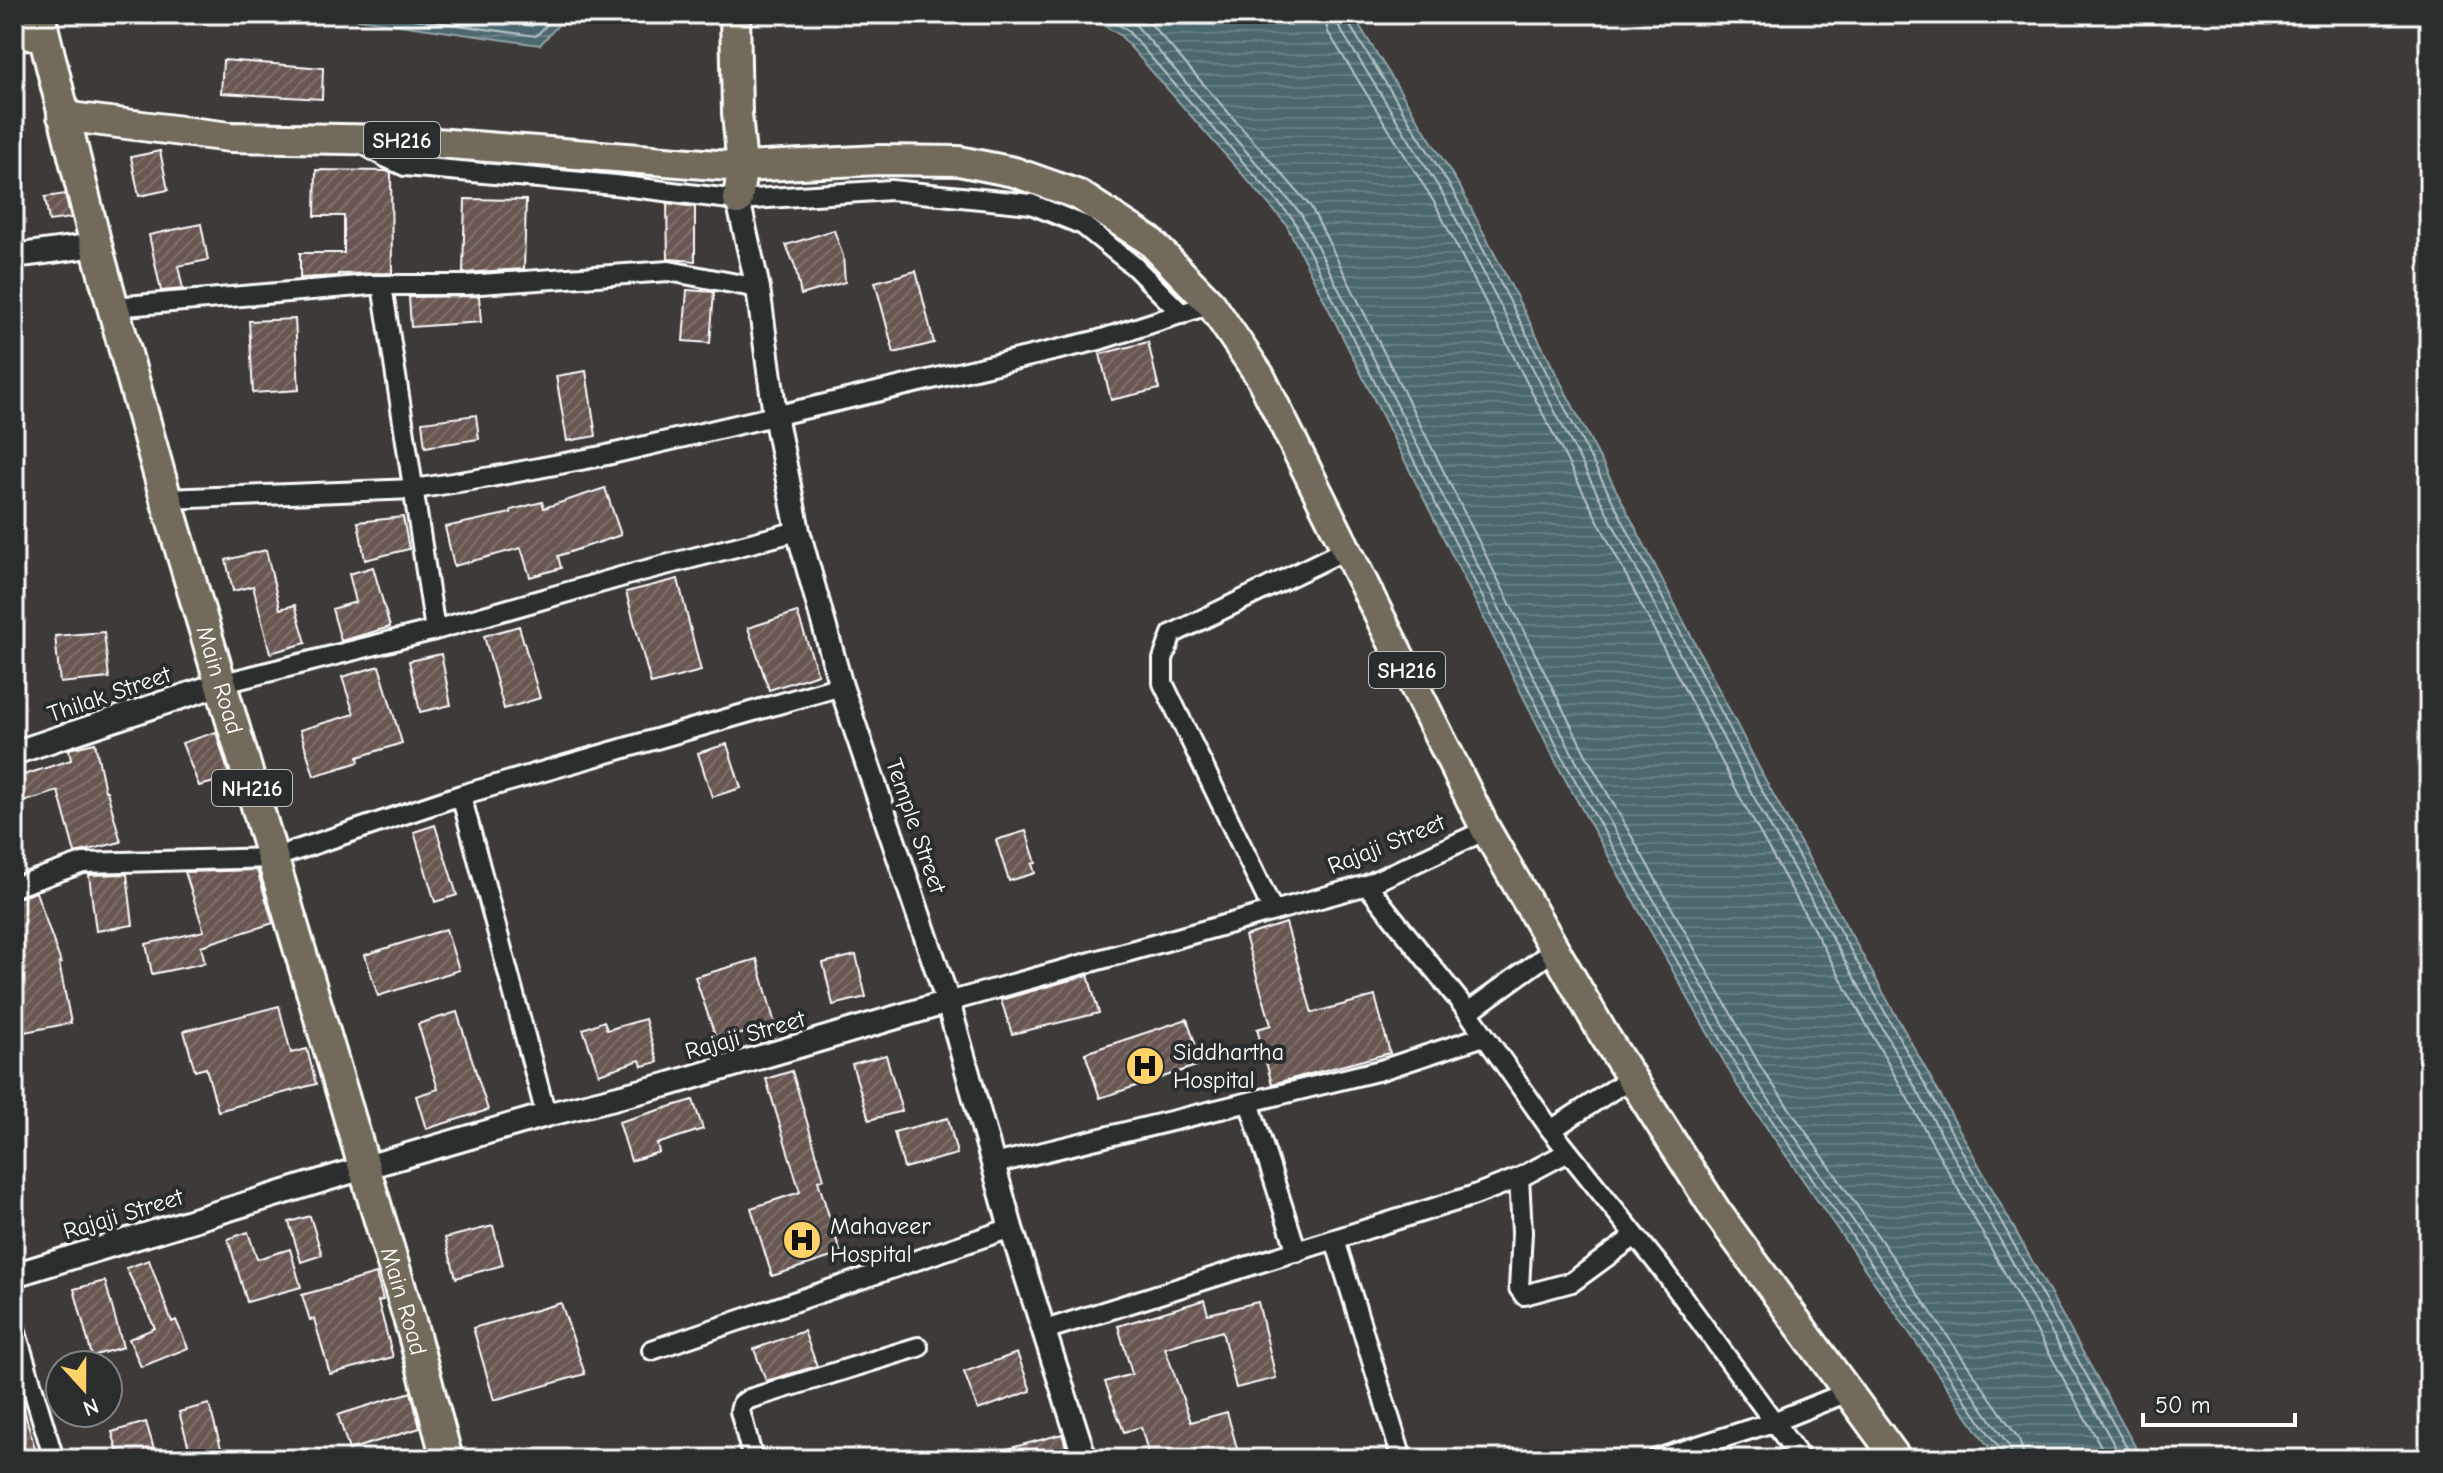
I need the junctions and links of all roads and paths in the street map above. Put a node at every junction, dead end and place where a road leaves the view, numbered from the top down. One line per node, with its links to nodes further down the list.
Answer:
1 (735, 14): 5 (main road)
2 (32, 28): 3 (highway, Main Road / NH216)
3 (62, 116): 4 (main road, SH216); 7 (highway, Main Road / NH216)
4 (356, 139): 5 (main road, SH216); 6 (street)
5 (742, 167): 6 (main road); 11 (main road, SH216)
6 (738, 200): 10 (street, Temple Street); 13 (street)
7 (96, 245): 8 (street); 12 (highway, Main Road / NH216)
8 (14, 256)
9 (382, 285): 10 (street); 12 (street); 15 (street)
10 (758, 288): 14 (street, Temple Street)
11 (1211, 304): 13 (street); 18 (main road, SH216)
12 (114, 307): 16 (highway, Main Road / NH216)
13 (1182, 314): 14 (street)
14 (775, 415): 15 (street); 17 (street, Temple Street)
15 (414, 489): 16 (street); 19 (street)
16 (166, 499): 20 (highway, Main Road / NH216)
17 (798, 531): 19 (street); 21 (street, Temple Street)
18 (1347, 549): 24 (main road, SH216); 28 (street)
19 (435, 630): 20 (street)
20 (220, 684): 22 (street, Thilak Street); 25 (highway, Main Road / NH216)
21 (841, 686): 23 (street); 30 (street, Temple Street)
22 (14, 753)
23 (461, 795): 25 (street); 35 (street)
24 (1486, 830): 26 (street, Rajaji Street); 29 (main road, SH216)
25 (273, 858): 27 (street); 39 (highway, Main Road / NH216)
26 (1367, 885): 28 (street, Rajaji Street); 31 (street)
27 (14, 887)
28 (1273, 911): 30 (street, Rajaji Street)
29 (1554, 950): 31 (street); 33 (main road, SH216)
30 (948, 1002): 35 (street, Rajaji Street); 38 (street, Temple Street)
31 (1468, 1012): 32 (street)
32 (1484, 1036): 34 (street); 36 (street)
33 (1631, 1078): 36 (street); 50 (main road, SH216)
34 (1249, 1102): 38 (street); 44 (street)
35 (546, 1115): 39 (street, Rajaji Street)
36 (1551, 1130): 37 (street)
37 (1568, 1152): 40 (street); 42 (street)
38 (994, 1164): 41 (street, Temple Street)
39 (363, 1168): 45 (street, Rajaji Street); 53 (highway, Main Road / NH216)
40 (1519, 1178): 42 (street); 43 (street)
41 (1011, 1228): 47 (street, Temple Street); 49 (street)
42 (1635, 1236): 51 (street)
43 (1335, 1240): 44 (street); 56 (street)
44 (1297, 1252): 47 (street)
45 (14, 1275)
46 (14, 1326): 52 (street)
47 (1045, 1330): 55 (street, Temple Street)
48 (918, 1347): 54 (street)
49 (652, 1350)
50 (1848, 1392): 51 (street); 59 (main road, SH216)
51 (1773, 1422): 57 (street); 58 (street)
52 (54, 1459)
53 (447, 1459)
54 (753, 1459)
55 (1085, 1459)
56 (1402, 1459)
57 (1657, 1459)
58 (1801, 1459)
59 (1897, 1459)

